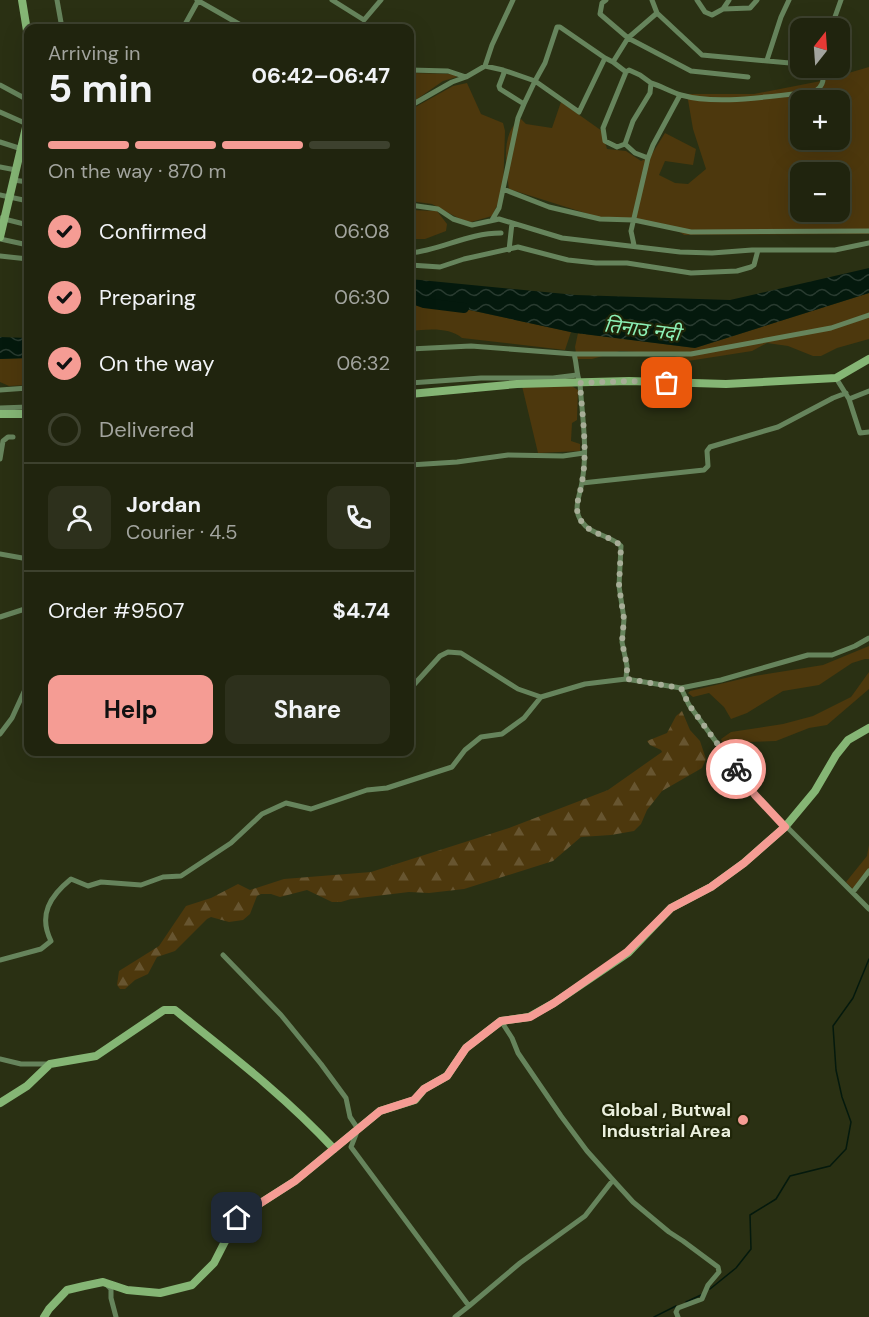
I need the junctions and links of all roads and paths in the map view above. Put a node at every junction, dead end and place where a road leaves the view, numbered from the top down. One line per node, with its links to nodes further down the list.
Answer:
1 (22, 0): 17 (street)
2 (57, 0): 18 (street)
3 (198, 0): 19 (street); 20 (street)
4 (332, 0): 5 (street)
5 (381, 0)
6 (513, 0): 26 (street)
7 (606, 0): 21 (street)
8 (652, 0): 15 (street)
9 (697, 0): 14 (street)
10 (729, 0): 14 (street)
11 (757, 0): 14 (street)
12 (789, 0): 23 (street)
13 (841, 0): 16 (street)
14 (723, 9)
15 (657, 13): 21 (street); 23 (street)
16 (835, 18)
17 (26, 24)
18 (61, 24)
19 (185, 24)
20 (239, 24)
21 (628, 38): 24 (street); 31 (street)
22 (605, 58): 24 (street); 33 (street); 33 (street)
23 (767, 60): 25 (street)
24 (613, 62): 29 (street)
25 (790, 63)
26 (484, 66): 28 (street); 30 (street)
27 (414, 70): 30 (street)
28 (503, 70): 33 (street); 39 (street)
29 (626, 72): 34 (street); 43 (street)
30 (466, 77): 38 (street)
31 (748, 77)
32 (824, 78): 36 (street)
33 (536, 81): 39 (street)
34 (651, 83): 36 (street); 43 (street)
35 (0, 85): 37 (street)
36 (680, 95): 46 (street)
37 (24, 98)
38 (414, 104)
39 (524, 104): 51 (street)
40 (0, 112): 41 (street)
41 (24, 121)
42 (0, 142): 44 (street)
43 (625, 144): 46 (street)
44 (24, 150)
45 (24, 152): 48 (street)
46 (648, 158): 58 (street)
47 (0, 167): 48 (street)
48 (16, 170): 49 (street)
49 (14, 180): 50 (street); 53 (street)
50 (24, 181)
51 (502, 189): 57 (street); 58 (street)
52 (0, 195): 53 (street)
53 (10, 198): 54 (street); 56 (street)
54 (24, 200)
55 (414, 206): 57 (street)
56 (3, 219): 60 (street); 63 (street)
57 (492, 220): 59 (street)
58 (634, 220): 61 (street); 66 (street)
59 (512, 223): 66 (street); 67 (street)
60 (24, 224)
61 (869, 231)
62 (501, 233): 69 (street)
63 (0, 238): 65 (street)
64 (869, 243): 68 (street)
65 (24, 244)
66 (634, 246): 68 (street)
67 (509, 250): 68 (street); 72 (street)
68 (758, 250)
69 (414, 253)
70 (0, 256): 71 (street)
71 (24, 259)
72 (414, 265)
73 (869, 315): 75 (street)
74 (414, 349): 75 (street)
75 (574, 354): 78 (street)
76 (869, 359): 77 (street)
77 (836, 378): 78 (street); 84 (street)
78 (578, 379): 79 (street); 83 (street); 91 (street)
79 (414, 383)
80 (24, 388): 81 (street)
81 (0, 390)
82 (869, 392): 84 (street)
83 (414, 394)
84 (847, 396): 89 (street); 94 (street)
85 (24, 407): 86 (street)
86 (0, 408)
87 (0, 414): 88 (street)
88 (24, 414)
89 (869, 432)
90 (13, 437): 92 (street)
91 (584, 453): 93 (street); 94 (street)
92 (0, 459)
93 (414, 465)
94 (582, 483): 100 (street)
95 (0, 554): 96 (street)
96 (24, 558)
97 (24, 609): 98 (street)
98 (0, 617)
99 (869, 639): 102 (street)
100 (627, 679): 102 (street); 104 (street)
101 (414, 685): 104 (street)
102 (681, 688): 107 (street)
103 (24, 692): 106 (street)
104 (542, 696): 112 (street)
105 (869, 729): 107 (street)
106 (0, 734)
107 (785, 827): 109 (street); 113 (street)
108 (869, 871): 109 (street)
109 (853, 892): 110 (street)
110 (869, 909)
111 (223, 954): 117 (street)
112 (0, 960)
113 (501, 1021): 117 (street); 119 (street)
114 (0, 1059): 115 (street)
115 (50, 1064): 116 (street); 118 (street)
116 (0, 1103)
117 (358, 1130): 118 (street); 121 (street)
118 (334, 1149): 120 (street)
119 (613, 1180): 121 (street); 125 (street)
120 (103, 1282): 122 (street); 123 (street)
121 (468, 1306): 124 (street)
122 (44, 1317)
123 (116, 1317)
124 (455, 1317)
125 (678, 1317)

